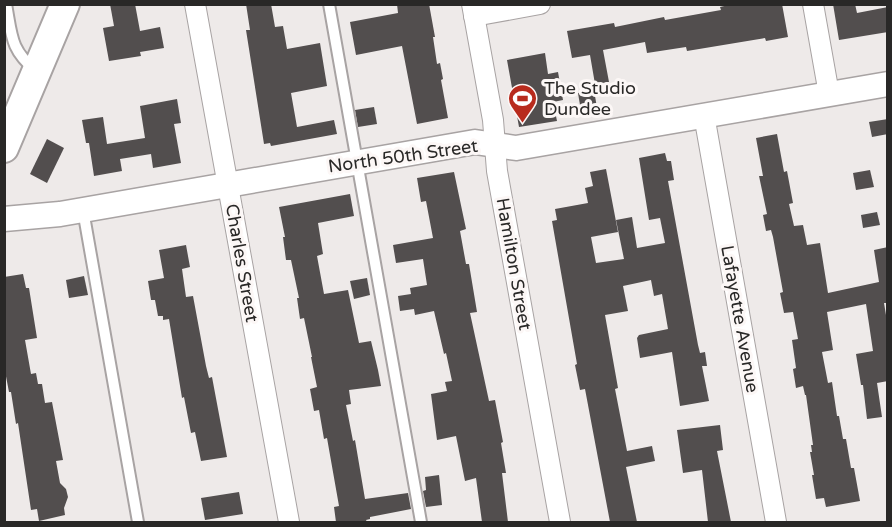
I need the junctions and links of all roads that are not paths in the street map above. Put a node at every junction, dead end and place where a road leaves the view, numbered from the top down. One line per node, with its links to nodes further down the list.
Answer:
1 (6, 4): 8 (lane)
2 (65, 4): 8 (main road)
3 (195, 4): 16 (street, Charles Street)
4 (329, 4): 15 (lane)
5 (540, 4): 7 (street)
6 (813, 4): 10 (street)
7 (473, 10): 13 (street, Hamilton Street)
8 (36, 71): 12 (main road)
9 (888, 84): 10 (street, North 50th Street)
10 (829, 94): 11 (street, North 50th Street)
11 (704, 115): 13 (street, North 50th Street); 24 (street, Lafayette Avenue)
12 (9, 128): 14 (main road)
13 (495, 145): 15 (street, North 50th Street); 23 (street, Hamilton Street)
14 (4, 148)
15 (356, 162): 16 (street, North 50th Street); 22 (lane)
16 (228, 184): 17 (street, North 50th Street); 21 (street, Charles Street)
17 (71, 212): 18 (street, North 50th Street); 19 (street, North 50th Street); 20 (lane)
18 (4, 219)
19 (4, 233)
20 (138, 522)
21 (289, 522)
22 (421, 522)
23 (560, 522)
24 (776, 522)

